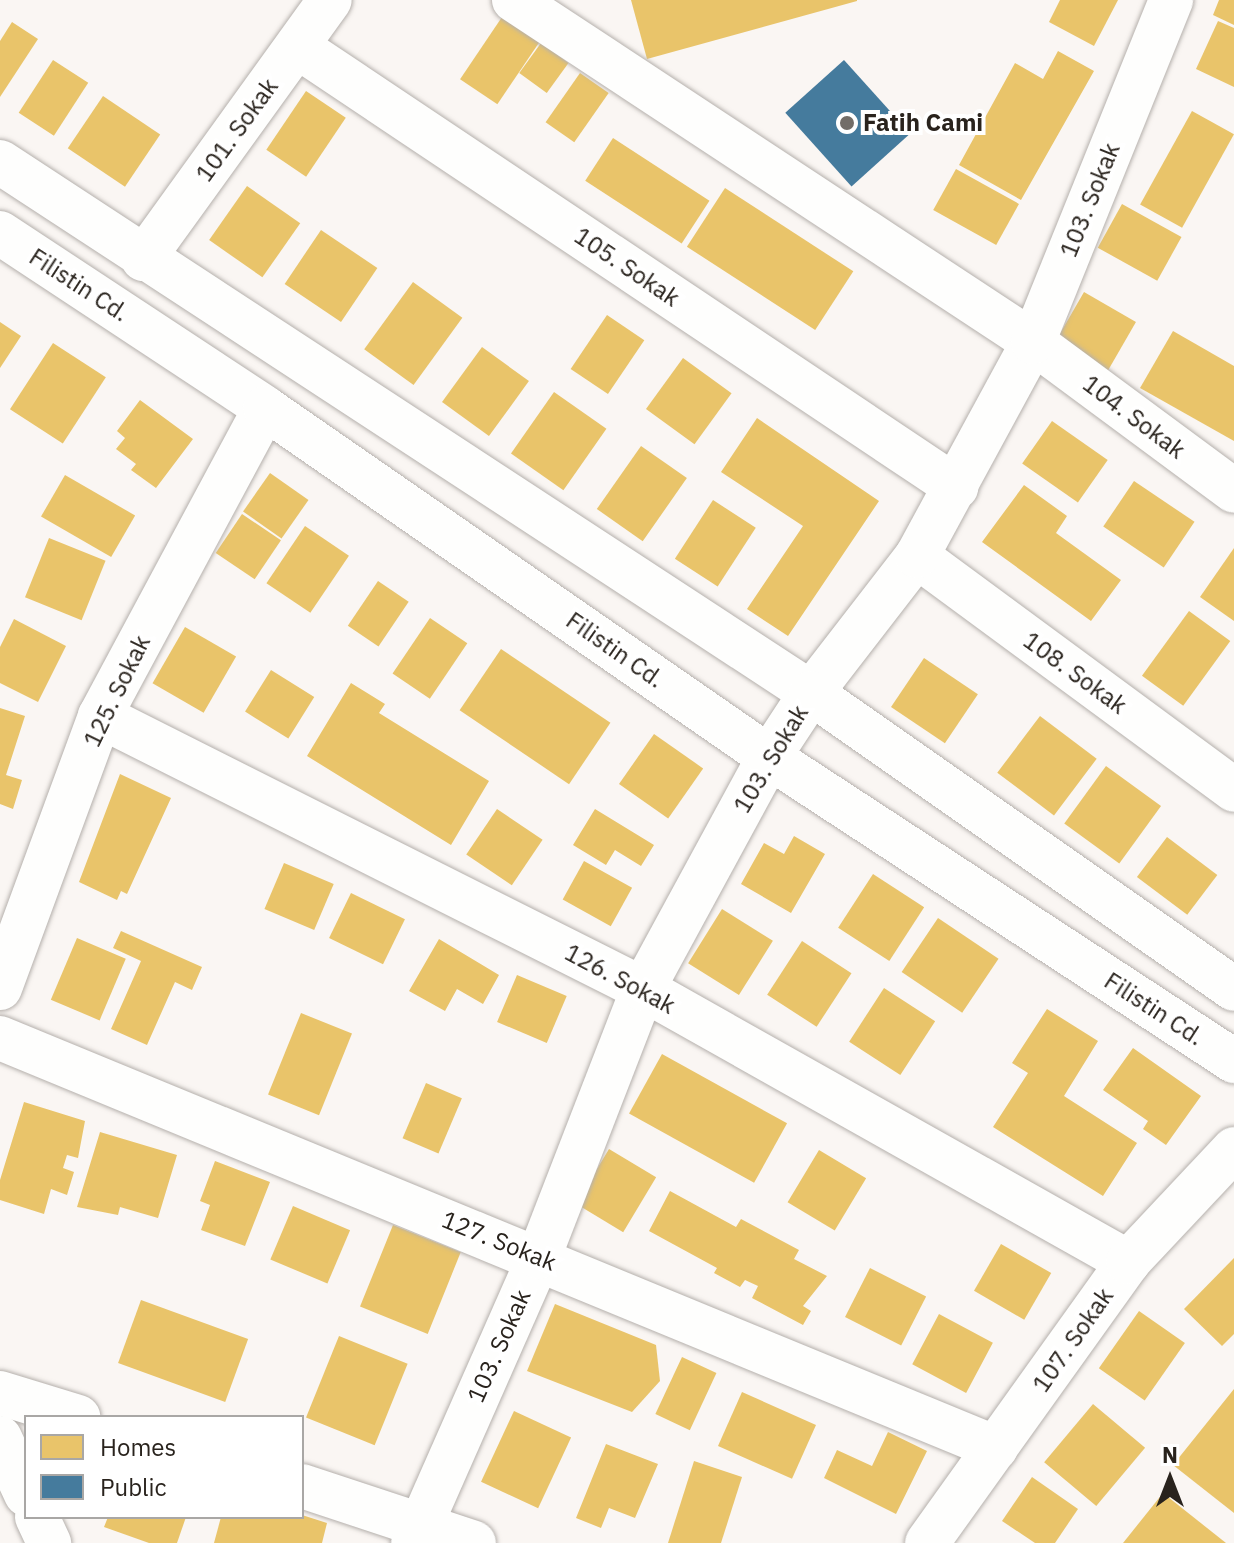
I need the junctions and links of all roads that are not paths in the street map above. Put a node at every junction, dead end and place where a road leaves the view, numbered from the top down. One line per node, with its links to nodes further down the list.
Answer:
1 (330, 0): 4 (street, 101. Sokak)
2 (514, 0): 8 (street, 104. Sokak)
3 (1171, 0): 8 (street, 103. Sokak)
4 (298, 47): 7 (street, 101. Sokak); 10 (street, 105. Sokak)
5 (0, 162): 7 (street)
6 (0, 233): 9 (street, Filistin Cd.)
7 (143, 259): 13 (street)
8 (1033, 342): 10 (street, 103. Sokak); 11 (street, 104. Sokak)
9 (265, 408): 14 (street, 125. Sokak); 15 (street, Filistin Cd.)
10 (956, 487): 12 (street, 103. Sokak)
11 (1234, 491)
12 (917, 556): 13 (street, 103. Sokak); 16 (street, 108. Sokak)
13 (811, 693): 15 (street, 103. Sokak); 19 (street)
14 (100, 716): 17 (street, 125. Sokak); 18 (street, 126. Sokak)
15 (769, 757): 18 (street, 103. Sokak); 21 (street, Filistin Cd.)
16 (1234, 790)
17 (0, 988)
18 (643, 989): 23 (street, 103. Sokak); 24 (street, 126. Sokak)
19 (1234, 989)
20 (0, 1038): 23 (street, 127. Sokak)
21 (1234, 1061)
22 (1234, 1149): 24 (street, 107. Sokak)
23 (539, 1257): 28 (street, 127. Sokak); 32 (street, 103. Sokak)
24 (1128, 1262): 28 (street, 107. Sokak)
25 (0, 1393): 26 (street)
26 (72, 1415)
27 (0, 1438): 30 (street)
28 (996, 1448): 35 (street, 107. Sokak)
29 (304, 1487): 32 (street)
30 (24, 1490)
31 (38, 1519): 33 (street)
32 (417, 1533): 34 (street)
33 (49, 1543)
34 (474, 1543)
35 (927, 1543)

